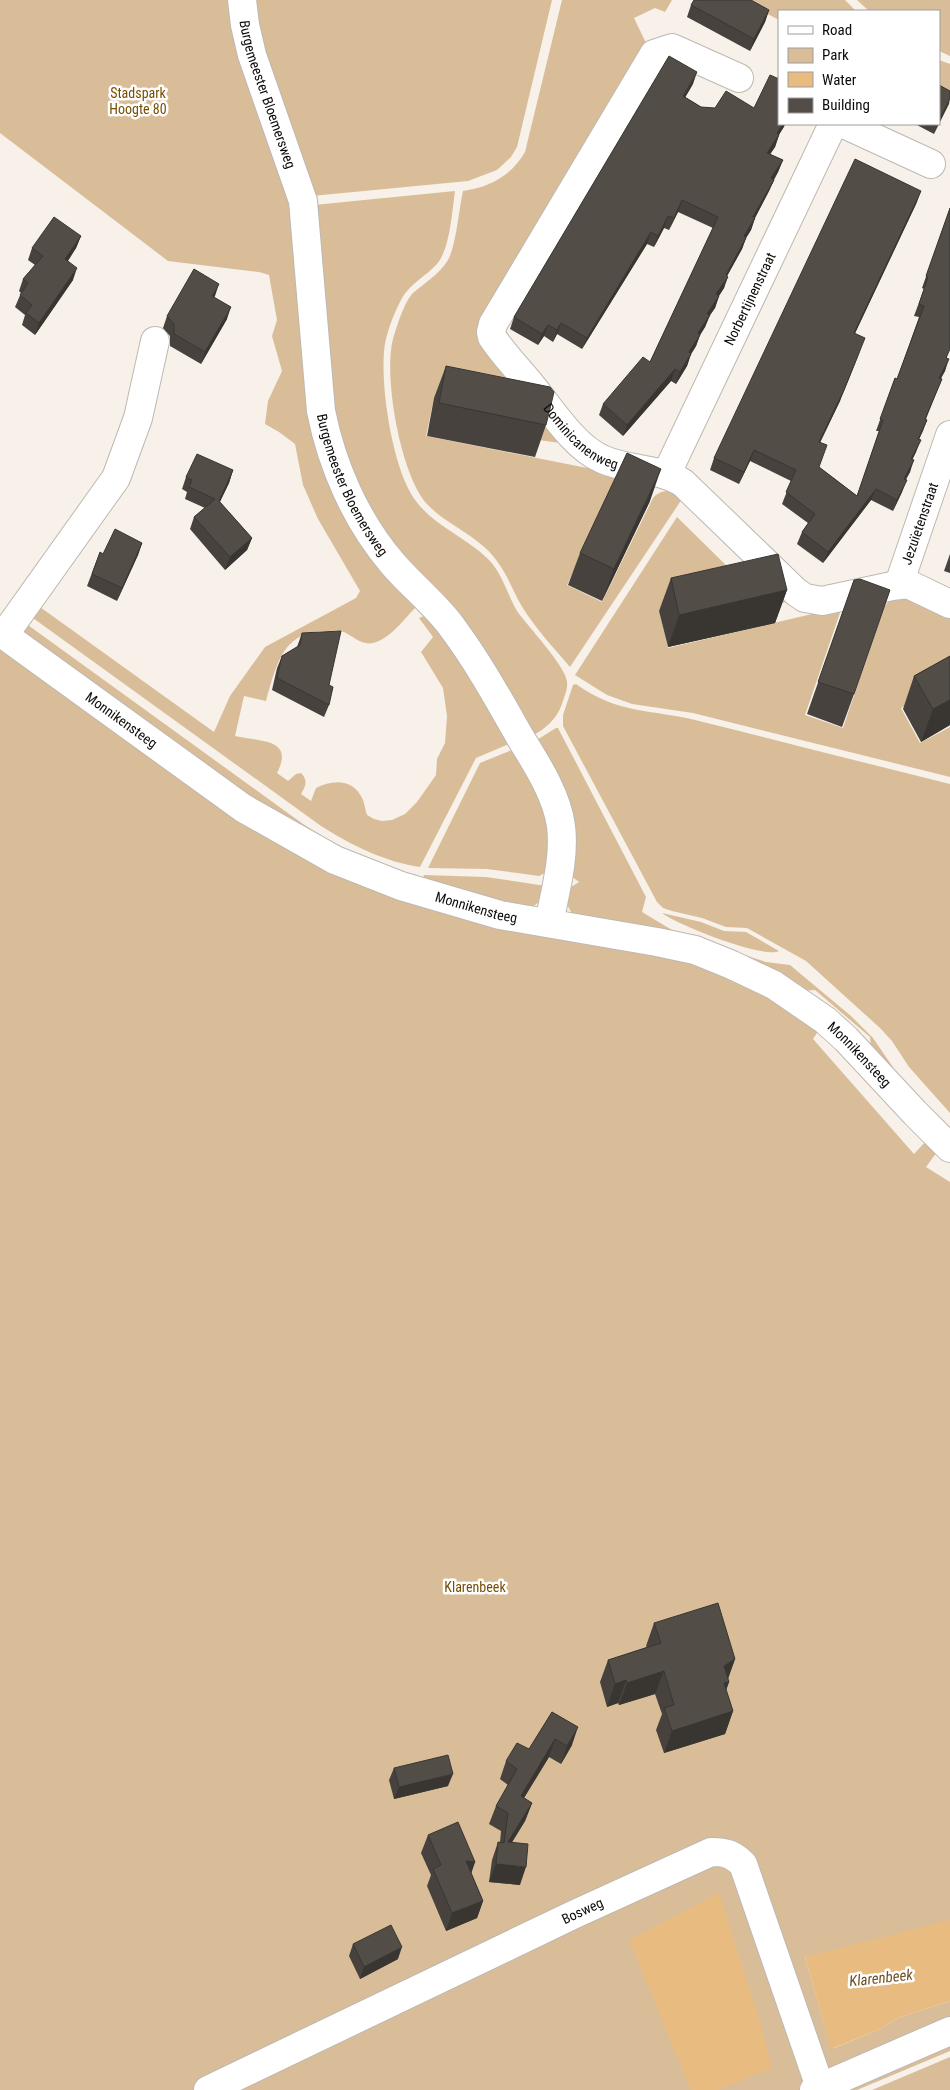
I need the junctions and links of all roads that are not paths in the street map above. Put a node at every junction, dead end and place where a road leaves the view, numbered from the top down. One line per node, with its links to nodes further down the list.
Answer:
1 (242, 0): 12 (street, Burgemeester Bloemersweg)
2 (739, 78): 8 (street, Dominicanenweg)
3 (833, 125): 8 (street, Norbertijnenstraat)
4 (846, 125): 5 (street)
5 (931, 164)
6 (155, 341): 11 (street, Monnikensteeg)
7 (950, 435): 9 (street, Jezuïetenstraat)
8 (666, 475): 9 (street, Dominicanenweg)
9 (899, 584): 10 (street, Dominicanenweg)
10 (950, 604)
11 (2, 633): 12 (street, Monnikensteeg)
12 (549, 923): 13 (street, Monnikensteeg)
13 (950, 1148)
14 (950, 2031): 15 (street, Bosweg)
15 (817, 2089): 16 (street, Bosweg)
16 (208, 2090)

